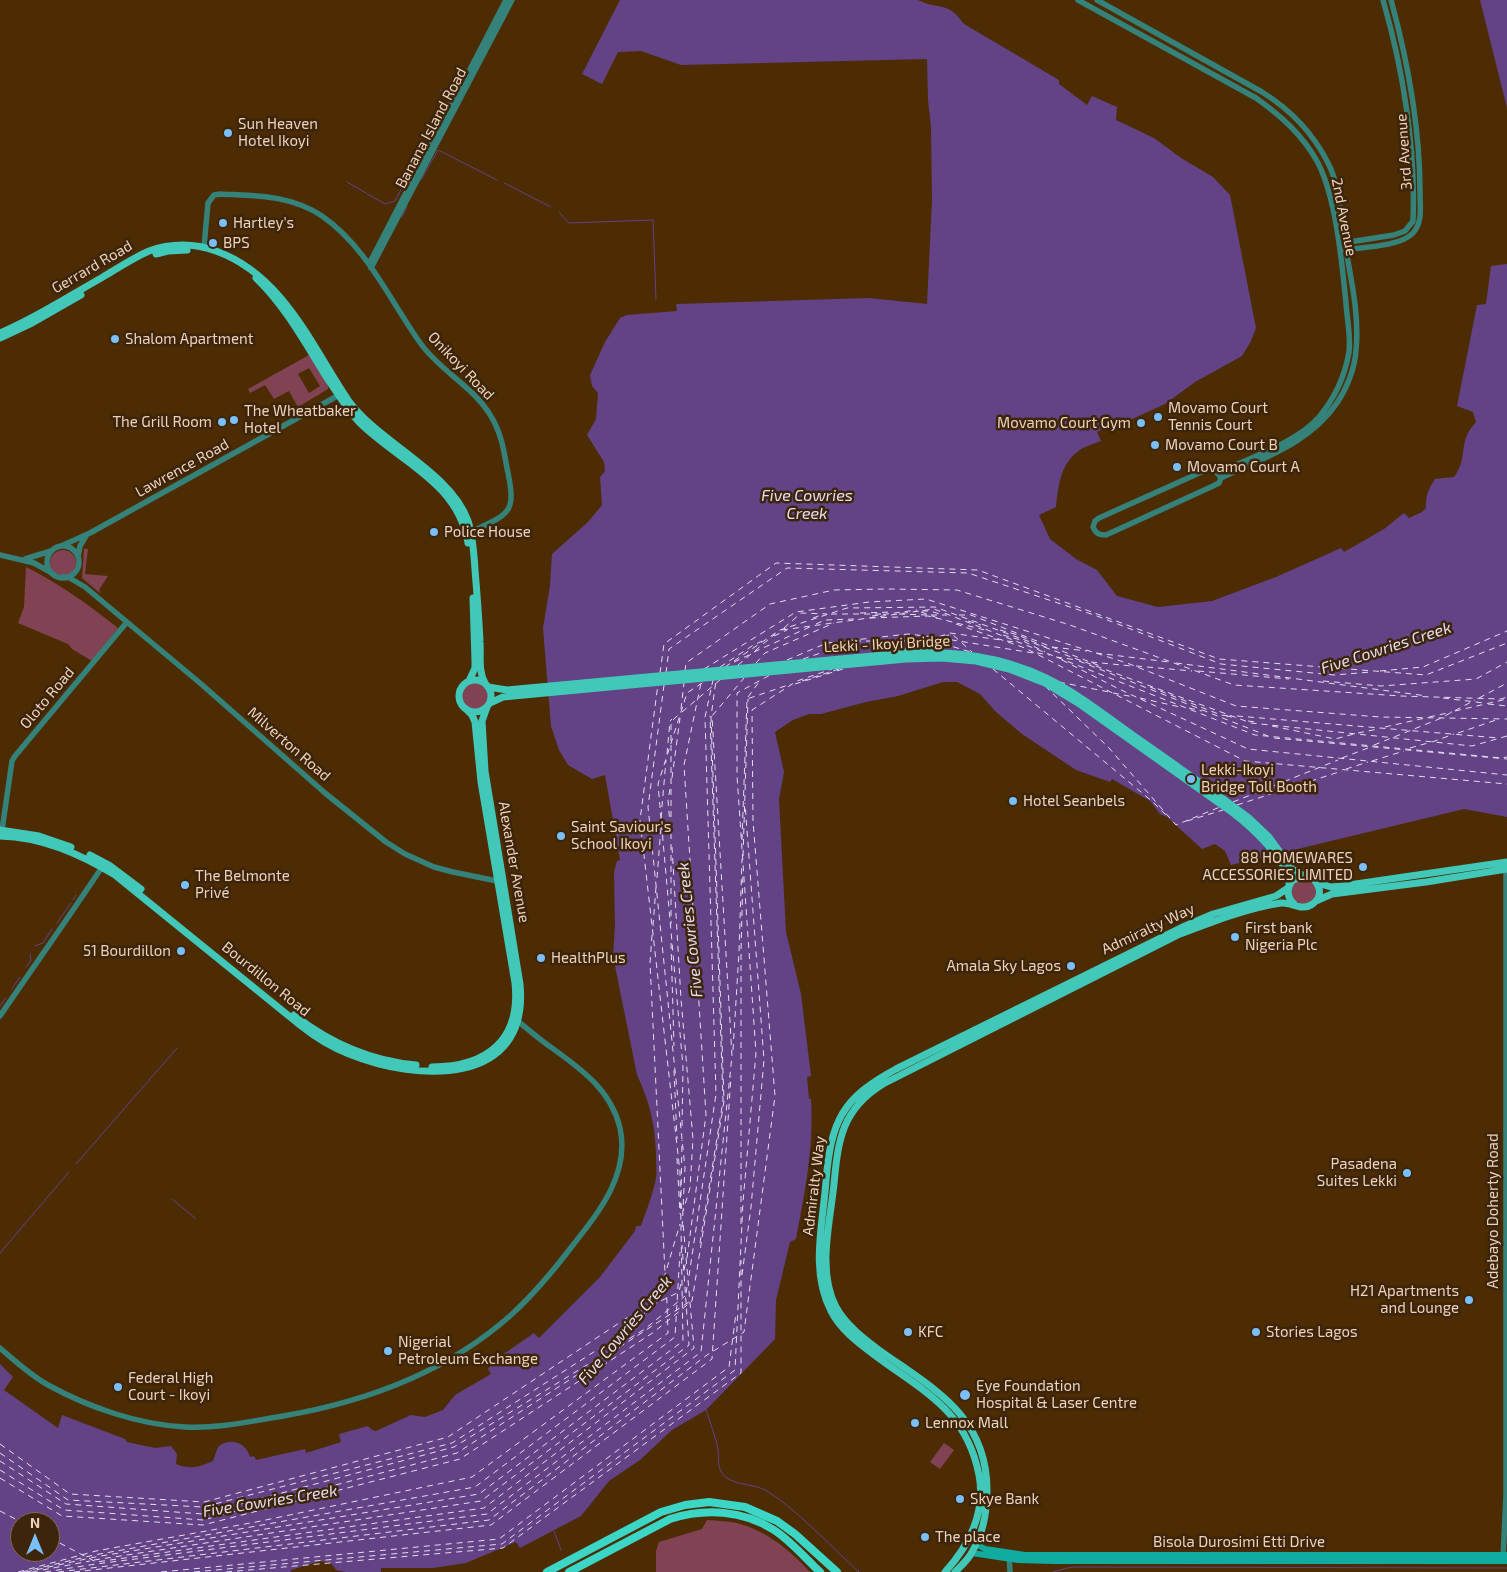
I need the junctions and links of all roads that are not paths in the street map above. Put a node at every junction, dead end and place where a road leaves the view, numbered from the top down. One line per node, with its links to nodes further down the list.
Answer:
1 (506, 0): 11 (street, Banana Island Road)
2 (512, 0): 11 (street, Banana Island Road)
3 (1078, 0): 8 (street, 2nd Avenue)
4 (1097, 0): 7 (street, 2nd Avenue)
5 (1383, 0): 7 (street, 3rd Avenue)
6 (1391, 0): 10 (street, 3rd Avenue)
7 (1345, 243): 8 (street, 3rd Avenue); 10 (street, 2nd Avenue)
8 (1338, 248): 10 (street, 3rd Avenue); 15 (street, 2nd Avenue)
9 (202, 249): 11 (street, Onikoyi Road); 12 (main road, Gerrard Road); 13 (main road); 14 (main road); 16 (main road)
10 (1346, 250): 15 (street, 2nd Avenue)
11 (370, 266): 16 (street, Onikoyi Road)
12 (0, 333)
13 (0, 338)
14 (339, 395): 17 (street, Lawrence Road); 28 (main road)
15 (1219, 475): 15 (street, 2nd Avenue)
16 (471, 532): 29 (main road)
17 (90, 533): 18 (street, Lawrence Road); 21 (street)
18 (61, 546): 19 (street); 21 (street)
19 (51, 550): 22 (street); 24 (street)
20 (0, 555): 22 (street)
21 (78, 557): 23 (street)
22 (25, 560): 24 (street)
23 (78, 567): 25 (street); 26 (street)
24 (52, 573): 25 (street)
25 (62, 577): 26 (street, Milverton Road)
26 (85, 587): 27 (street, Milverton Road)
27 (127, 622): 33 (street, Oloto Road); 38 (street, Milverton Road)
28 (470, 681): 29 (main road); 32 (main road)
29 (487, 685): 30 (main road); 31 (main road)
30 (507, 693): 31 (main road); 36 (main road, Lekki - Ikoyi Bridge)
31 (489, 705): 32 (main road); 43 (main road, Alexander Avenue)
32 (467, 710): 38 (main road, Alexander Avenue)
33 (1, 832): 35 (main road, Bourdillon Road); 45 (main road, Bourdillon Road)
34 (1506, 866): 39 (main road); 41 (main road); 46 (street, Adebayo Doherty Road)
35 (102, 867): 44 (street); 45 (main road, Bourdillon Road)
36 (1288, 868): 37 (main road); 40 (main road)
37 (1303, 875): 39 (main road); 40 (main road)
38 (497, 881): 43 (main road, Alexander Avenue)
39 (1317, 883): 41 (main road)
40 (1289, 886): 42 (main road); 56 (main road, Admiralty Way)
41 (1316, 902): 42 (main road)
42 (1294, 904): 48 (main road, Admiralty Way)
43 (510, 933): 45 (main road, Alexander Avenue)
44 (0, 1016)
45 (516, 1022): 47 (street)
46 (1506, 1176): 51 (street, Adebayo Doherty Road)
47 (0, 1348)
48 (978, 1539): 49 (main road, Admiralty Way); 50 (main road, Bisola Durosimi Etti Drive)
49 (972, 1553): 50 (main road); 57 (main road, Admiralty Way)
50 (1008, 1556): 51 (main road, Bisola Durosimi Etti Drive); 58 (street)
51 (1505, 1558)
52 (547, 1572): 55 (highway)
53 (569, 1572): 54 (highway)
54 (820, 1572)
55 (837, 1572)
56 (945, 1572)
57 (955, 1572)
58 (1010, 1572)

